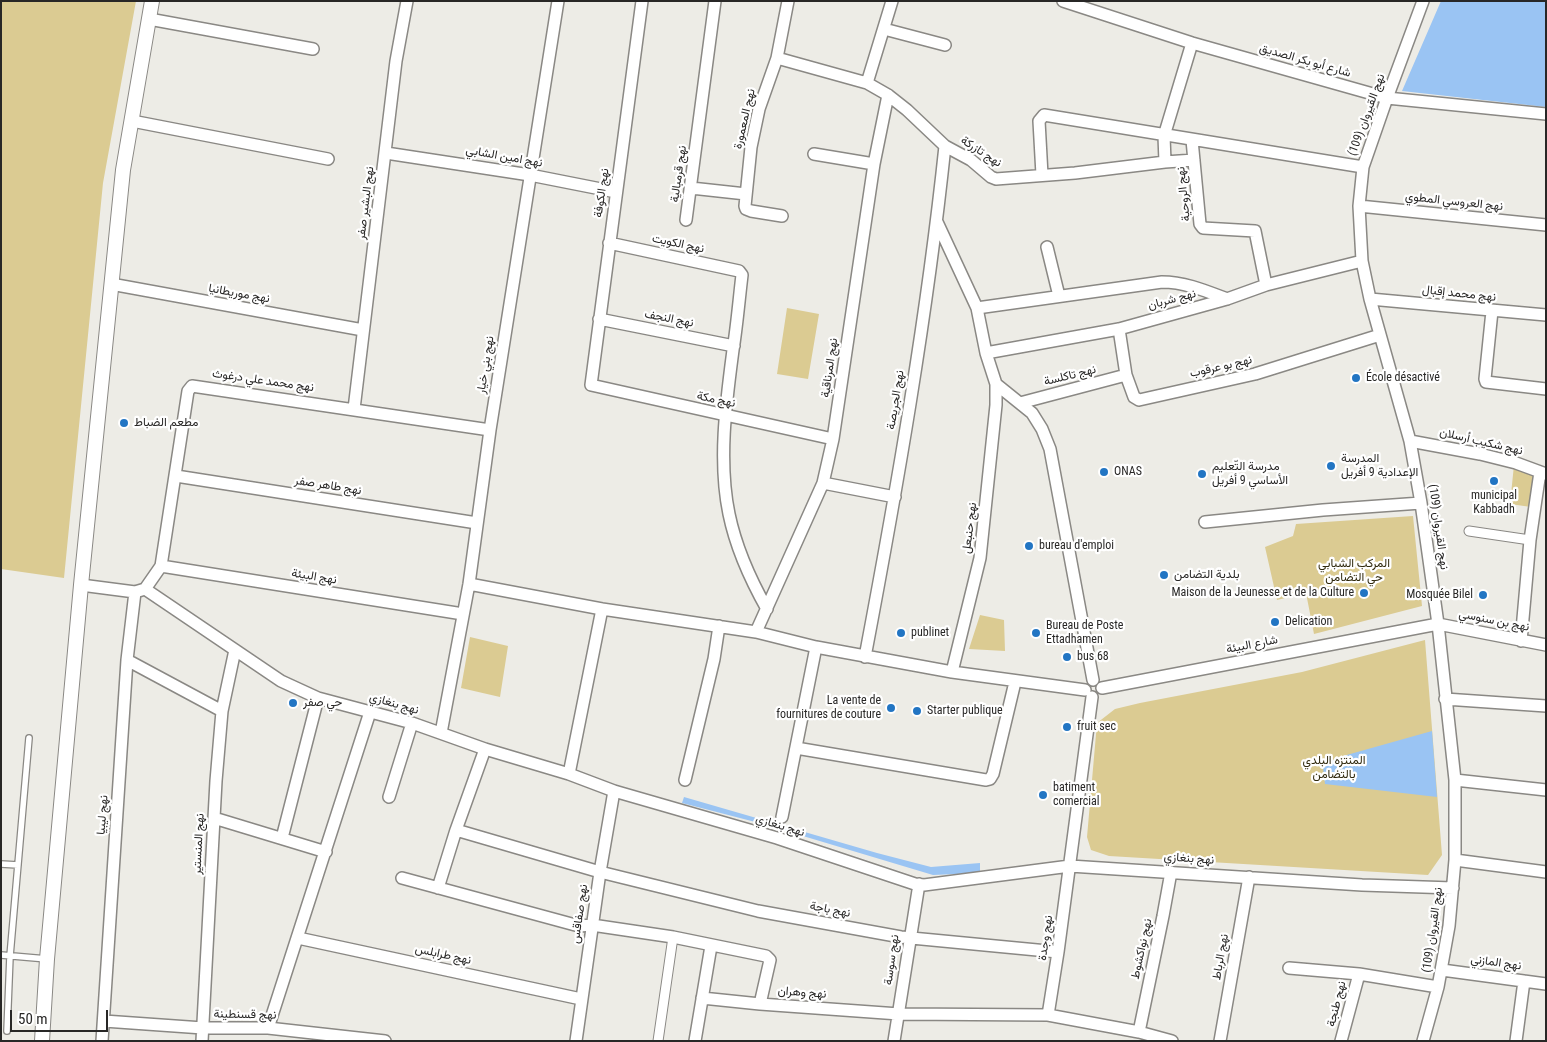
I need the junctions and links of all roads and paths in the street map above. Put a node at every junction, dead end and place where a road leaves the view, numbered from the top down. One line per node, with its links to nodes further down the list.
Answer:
1 (152, 1): 10 (street)
2 (407, 1): 24 (street, نهج البشير صفر)
3 (558, 1): 31 (street, نهج بني خيار)
4 (642, 1): 34 (street, نهج الكوفة)
5 (715, 1): 33 (street, نهج قرمبالية); 33 (street, نهج قرمبالية)
6 (788, 1): 15 (street, نهج المعمورة)
7 (892, 1): 11 (street)
8 (1063, 1): 12 (street, شارع أبو بكر الصديق)
9 (1423, 1): 18 (street, نهج القيروان (109))
10 (149, 19): 14 (street); 20 (street)
11 (884, 29): 13 (street); 16 (street)
12 (1192, 43): 18 (street, شارع أبو بكر الصديق); 21 (street, نهج الروحية)
13 (945, 45)
14 (313, 49)
15 (777, 58): 16 (street, نهج تازركة); 35 (street, نهج المعمورة)
16 (867, 83): 17 (street, نهج تازركة)
17 (888, 95): 23 (street, نهج تازركة); 29 (street, نهج المرناقية)
18 (1387, 98): 19 (street, شارع أبو بكر الصديق); 30 (street, نهج القيروان (109))
19 (1546, 114)
20 (132, 121): 26 (street); 43 (street)
21 (1164, 136): 22 (street); 28 (street, نهج الروحية); 32 (street)
22 (1192, 140): 27 (street, نهج الروحية); 30 (street)
23 (945, 146): 32 (street, نهج تازركة); 38 (street, نهج الجريصة)
24 (386, 153): 31 (street, نهج امين الشابي); 53 (street, نهج البشير صفر)
25 (814, 154): 29 (street)
26 (328, 159)
27 (1194, 160): 28 (street, نهج تازركة); 44 (street, نهج الروحية)
28 (1165, 162): 32 (street, نهج تازركة)
29 (874, 164): 65 (street, نهج المرناقية)
30 (1363, 167): 36 (street, نهج القيروان (109))
31 (530, 175): 34 (street, نهج امين الشابي); 64 (street, نهج بني خيار)
32 (1042, 175)
33 (691, 188): 35 (street)
34 (616, 192): 40 (street, نهج الكوفة)
35 (746, 194): 37 (street)
36 (1359, 206): 39 (street, نهج العروسي المطوي); 42 (street, نهج القيروان (109))
37 (782, 216)
38 (937, 222): 48 (street); 70 (street, نهج الجريصة)
39 (1546, 225)
40 (609, 243): 51 (street, نهج الكوفة); 55 (street, نهج الكويت)
41 (1047, 247): 45 (street)
42 (1362, 261): 44 (street, نهج شربان); 47 (street, نهج القيروان (109))
43 (111, 284): 53 (street, نهج موريطانيا); 78 (street)
44 (1266, 286): 46 (street, نهج شربان)
45 (1059, 296): 46 (street); 48 (street)
46 (1227, 299): 52 (street, نهج شربان)
47 (1370, 299): 49 (street, نهج محمد إقبال); 54 (street, نهج القيروان (109))
48 (977, 308): 56 (street)
49 (1492, 311): 50 (street, نهج محمد إقبال); 60 (street)
50 (1546, 315)
51 (599, 319): 55 (street, نهج النجف); 59 (street, نهج الكوفة)
52 (1119, 329): 56 (street, نهج شربان); 57 (street, نهج بو عرقوب)
53 (363, 330): 62 (street, نهج البشير صفر)
54 (1380, 335): 57 (street, نهج بو عرقوب); 66 (street, نهج القيروان (109))
55 (734, 346): 63 (street)
56 (986, 353): 58 (street)
57 (1126, 375): 61 (street, نهج تاكلسة)
58 (996, 384): 61 (street); 92 (street, نهج حنبعل)
59 (594, 387): 63 (street, نهج مكة)
60 (1546, 389)
61 (1020, 403): 93 (street)
62 (354, 409): 64 (street, نهج محمد علي درغوث); 68 (street, نهج محمد علي درغوث)
63 (725, 416): 65 (street, نهج مكة); 80 (street)
64 (490, 430): 73 (street, نهج بني خيار)
65 (833, 439): 69 (street, نهج المرناقية)
66 (1410, 441): 67 (street, نهج شكيب أرسلان); 71 (street, نهج القيروان (109))
67 (1543, 473): 75 (street)
68 (176, 476): 73 (street, نهج طاهر صفر); 76 (street, نهج محمد علي درغوث)
69 (823, 483): 70 (street); 80 (street, نهج المرناقية)
70 (894, 497): 90 (street, نهج الجريصة)
71 (1421, 503): 72 (street); 83 (street, نهج القيروان (109))
72 (1205, 522)
73 (477, 523): 77 (street, نهج بني خيار)
74 (1469, 530): 75 (street)
75 (1530, 540): 86 (street)
76 (162, 566): 79 (street, نهج محمد علي درغوث); 82 (street, نهج البيئة)
77 (469, 584): 81 (street); 82 (street, نهج بني خيار)
78 (81, 585): 79 (street, نهج بنغازي); 138 (street)
79 (140, 590): 89 (street, نهج بنغازي); 91 (street, نهج ليبيا)
80 (767, 609): 85 (street, نهج المرناقية)
81 (602, 610): 84 (street); 107 (street)
82 (463, 614): 103 (street, نهج بني خيار)
83 (1438, 624): 86 (street, نهج بن سنوسي); 95 (street, شارع البيئة); 98 (street, نهج القيروان (109))
84 (719, 626): 85 (street); 108 (street)
85 (756, 632): 88 (street)
86 (1521, 641): 87 (street, نهج بن سنوسي)
87 (1546, 645)
88 (816, 648): 90 (street); 105 (street)
89 (235, 650): 97 (street, نهج بنغازي); 100 (street, نهج المنستير)
90 (865, 657): 92 (street)
91 (127, 660): 100 (street); 150 (street, نهج ليبيا)
92 (952, 672): 94 (street)
93 (1093, 680): 95 (street); 96 (street)
94 (1015, 682): 96 (street); 105 (street)
95 (1102, 688): 96 (street)
96 (1088, 694): 121 (street, نهج وجدة)
97 (318, 698): 101 (street, نهج بنغازي); 116 (street)
98 (1445, 699): 99 (street); 109 (street, نهج القيروان (109))
99 (1546, 706)
100 (222, 711): 114 (street, نهج المنستير)
101 (370, 712): 102 (street, نهج بنغازي); 117 (street)
102 (412, 724): 103 (street, نهج بنغازي); 112 (street)
103 (441, 733): 106 (street, نهج بنغازي)
104 (29, 738): 120 (lane)
105 (796, 748): 113 (street)
106 (485, 749): 107 (street, نهج بنغازي); 115 (street)
107 (569, 774): 111 (street, نهج بنغازي)
108 (685, 780)
109 (1455, 780): 110 (street); 118 (street, نهج القيروان (109))
110 (1546, 790)
111 (614, 791): 122 (street, نهج صفاقس); 127 (street, نهج بنغازي)
112 (389, 797)
113 (782, 817)
114 (214, 818): 116 (street); 151 (street, نهج المنستير)
115 (456, 830): 122 (street, نهج باجة); 128 (street)
116 (282, 838): 117 (street)
117 (326, 852): 132 (street)
118 (1455, 860): 124 (street); 129 (street, نهج القيروان (109))
119 (1, 864): 120 (lane)
120 (18, 865): 137 (lane)
121 (1070, 866): 123 (street, نهج بنغازي); 127 (street, نهج بنغازي); 135 (street, نهج وجدة)
122 (600, 872): 130 (street, نهج صفاقس); 133 (street, نهج باجة)
123 (1171, 872): 125 (street, نهج بنغازي); 154 (street, نهج نواكشوط)
124 (1546, 872)
125 (1249, 877): 129 (street, نهج بنغازي); 165 (street, نهج الرباط)
126 (402, 878): 128 (street, نهج وهران)
127 (919, 884): 133 (street, نهج سوسة)
128 (438, 888): 130 (street, نهج وهران)
129 (1453, 888): 140 (street, نهج القيروان (109))
130 (592, 925): 131 (street, نهج وهران); 146 (street, نهج صفاقس)
131 (673, 937): 134 (street, نهج وهران); 161 (street)
132 (298, 938): 146 (street, نهج طرابلس); 152 (street)
133 (909, 938): 135 (street, نهج باجة); 148 (street, نهج سوسة)
134 (711, 946): 145 (street); 147 (street, نهج وهران)
135 (1058, 952): 149 (street, نهج وجدة)
136 (1, 956): 137 (lane)
137 (10, 956): 138 (lane); 153 (lane)
138 (47, 959): 156 (street)
139 (1289, 968): 141 (street)
140 (1442, 970): 142 (street, نهج المازني); 144 (street, نهج القيروان (109))
141 (1358, 974): 144 (street); 166 (street, نهج طنجة)
142 (1524, 981): 143 (street, نهج المازني); 168 (street)
143 (1546, 984)
144 (1438, 987): 167 (street, نهج القيروان (109))
145 (702, 998): 147 (street); 162 (street)
146 (581, 999): 160 (street, نهج صفاقس)
147 (760, 1004): 148 (street, نهج وهران)
148 (899, 1014): 149 (street, نهج وهران); 163 (street, نهج سوسة)
149 (1048, 1015): 154 (street, نهج وهران)
150 (104, 1021): 151 (street, نهج قسنطينة); 157 (street, نهج ليبيا)
151 (203, 1028): 152 (street, نهج قسنطينة); 158 (street, نهج المنستير)
152 (268, 1028): 155 (street, نهج قسنطينة)
153 (7, 1031)
154 (1139, 1032): 164 (street, نهج وهران)
155 (304, 1036): 159 (street, نهج قسنطينة)
156 (42, 1041)
157 (102, 1041)
158 (202, 1041)
159 (385, 1041)
160 (576, 1041)
161 (658, 1041)
162 (695, 1041)
163 (894, 1041)
164 (1172, 1041)
165 (1220, 1041)
166 (1341, 1041)
167 (1423, 1041)
168 (1516, 1041)

